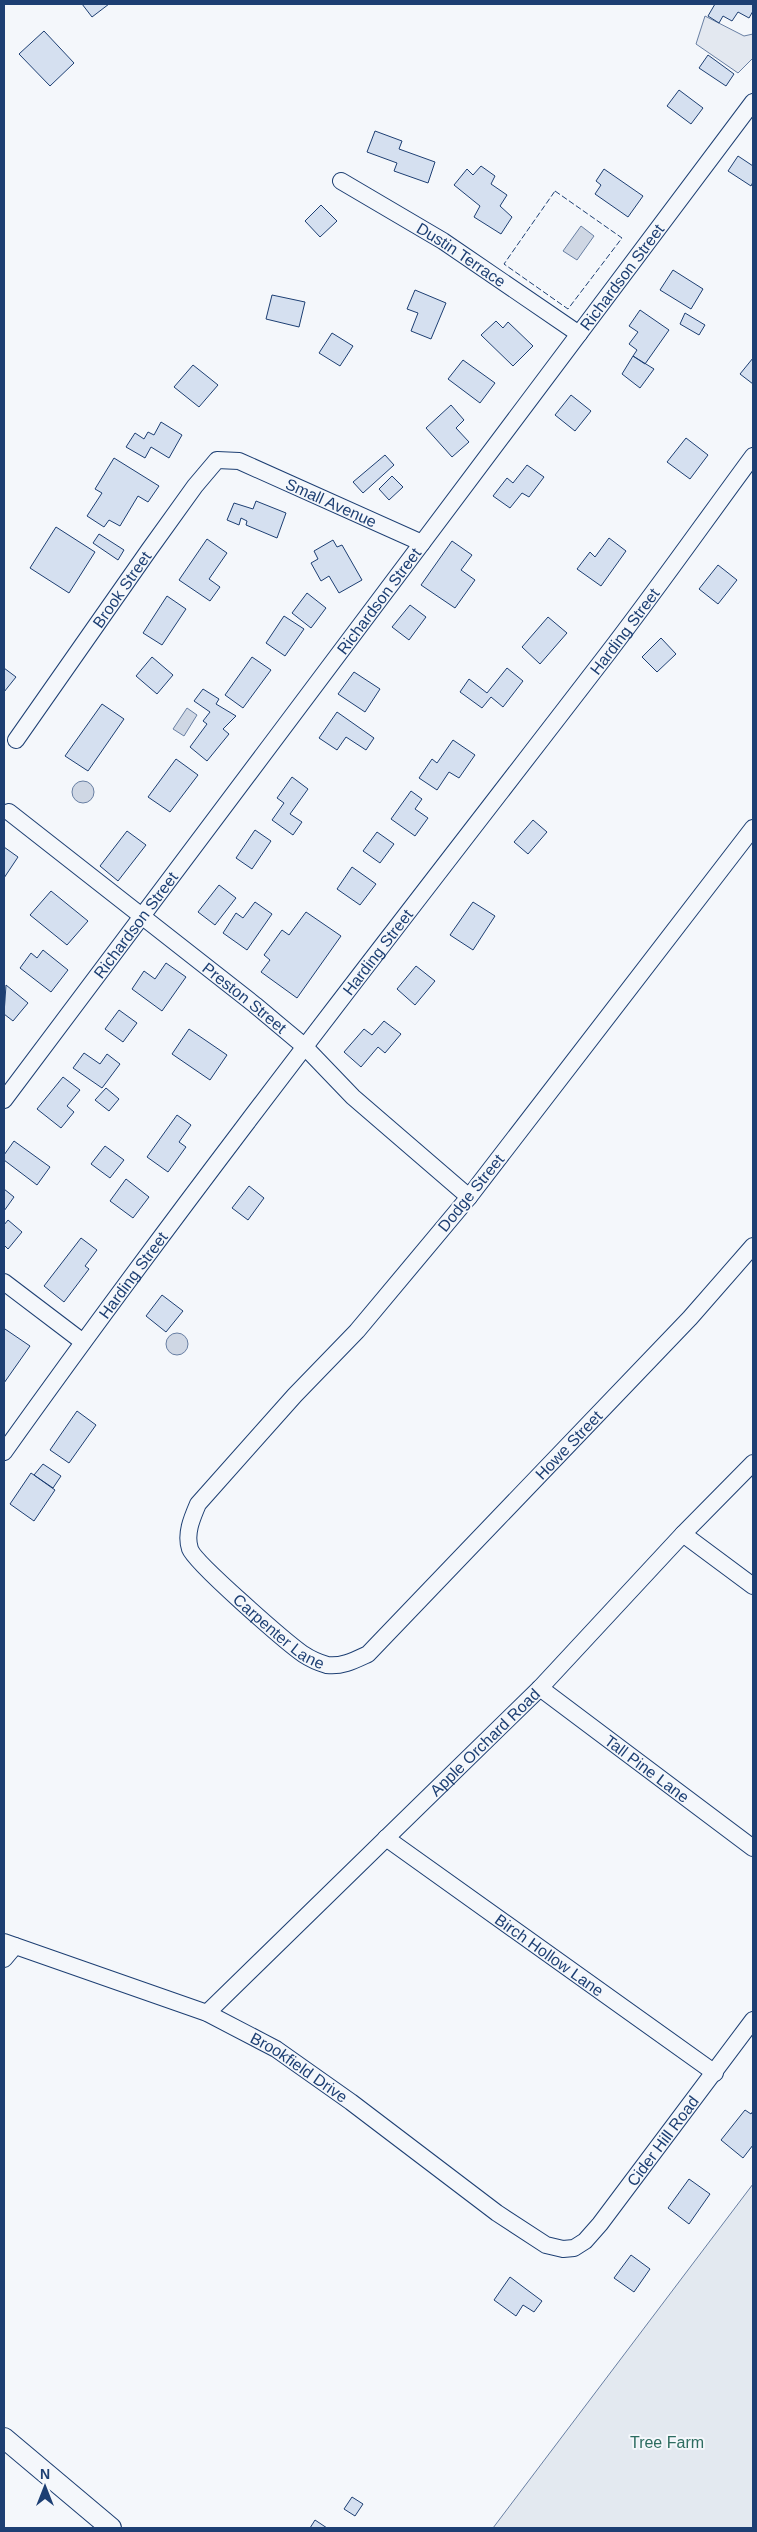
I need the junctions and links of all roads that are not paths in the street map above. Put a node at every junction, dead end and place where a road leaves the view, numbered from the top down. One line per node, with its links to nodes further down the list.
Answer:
1 (753, 102): 3 (street, Richardson Street)
2 (341, 181): 3 (street, Dustin Terrace)
3 (578, 334): 6 (street, Richardson Street)
4 (753, 456): 11 (street, Harding Street)
5 (239, 461): 6 (street, Small Avenue); 7 (street, Brook Street)
6 (422, 544): 10 (street, Richardson Street)
7 (16, 740)
8 (9, 812): 10 (street, Preston Street)
9 (753, 828): 13 (street, Dodge Street)
10 (141, 917): 11 (street, Preston Street); 12 (street, Richardson Street)
11 (304, 1046): 13 (street, Preston Street); 16 (street, Harding Street)
12 (4, 1100)
13 (469, 1197): 20 (street, Dodge Street)
14 (753, 1246): 22 (street, Howe Street)
15 (4, 1282): 16 (street)
16 (83, 1342): 17 (street, Harding Street)
17 (4, 1452)
18 (753, 1463): 19 (street, Apple Orchard Road)
19 (682, 1534): 21 (street); 23 (street, Apple Orchard Road)
20 (190, 1550): 22 (street, Carpenter Lane)
21 (753, 1586)
22 (381, 1641)
23 (540, 1688): 24 (street, Apple Orchard Road); 25 (street, Tall Pine Lane)
24 (386, 1838): 28 (street, Apple Orchard Road); 30 (street, Birch Hollow Lane)
25 (753, 1848)
26 (9, 1944): 27 (street); 28 (street, Brookfield Drive)
27 (4, 1959)
28 (207, 2013): 31 (street, Brookfield Drive)
29 (753, 2020): 30 (street, Cider Hill Road)
30 (715, 2073): 31 (street, Cider Hill Road)
31 (563, 2249)
32 (4, 2438): 33 (street)
33 (111, 2528)

